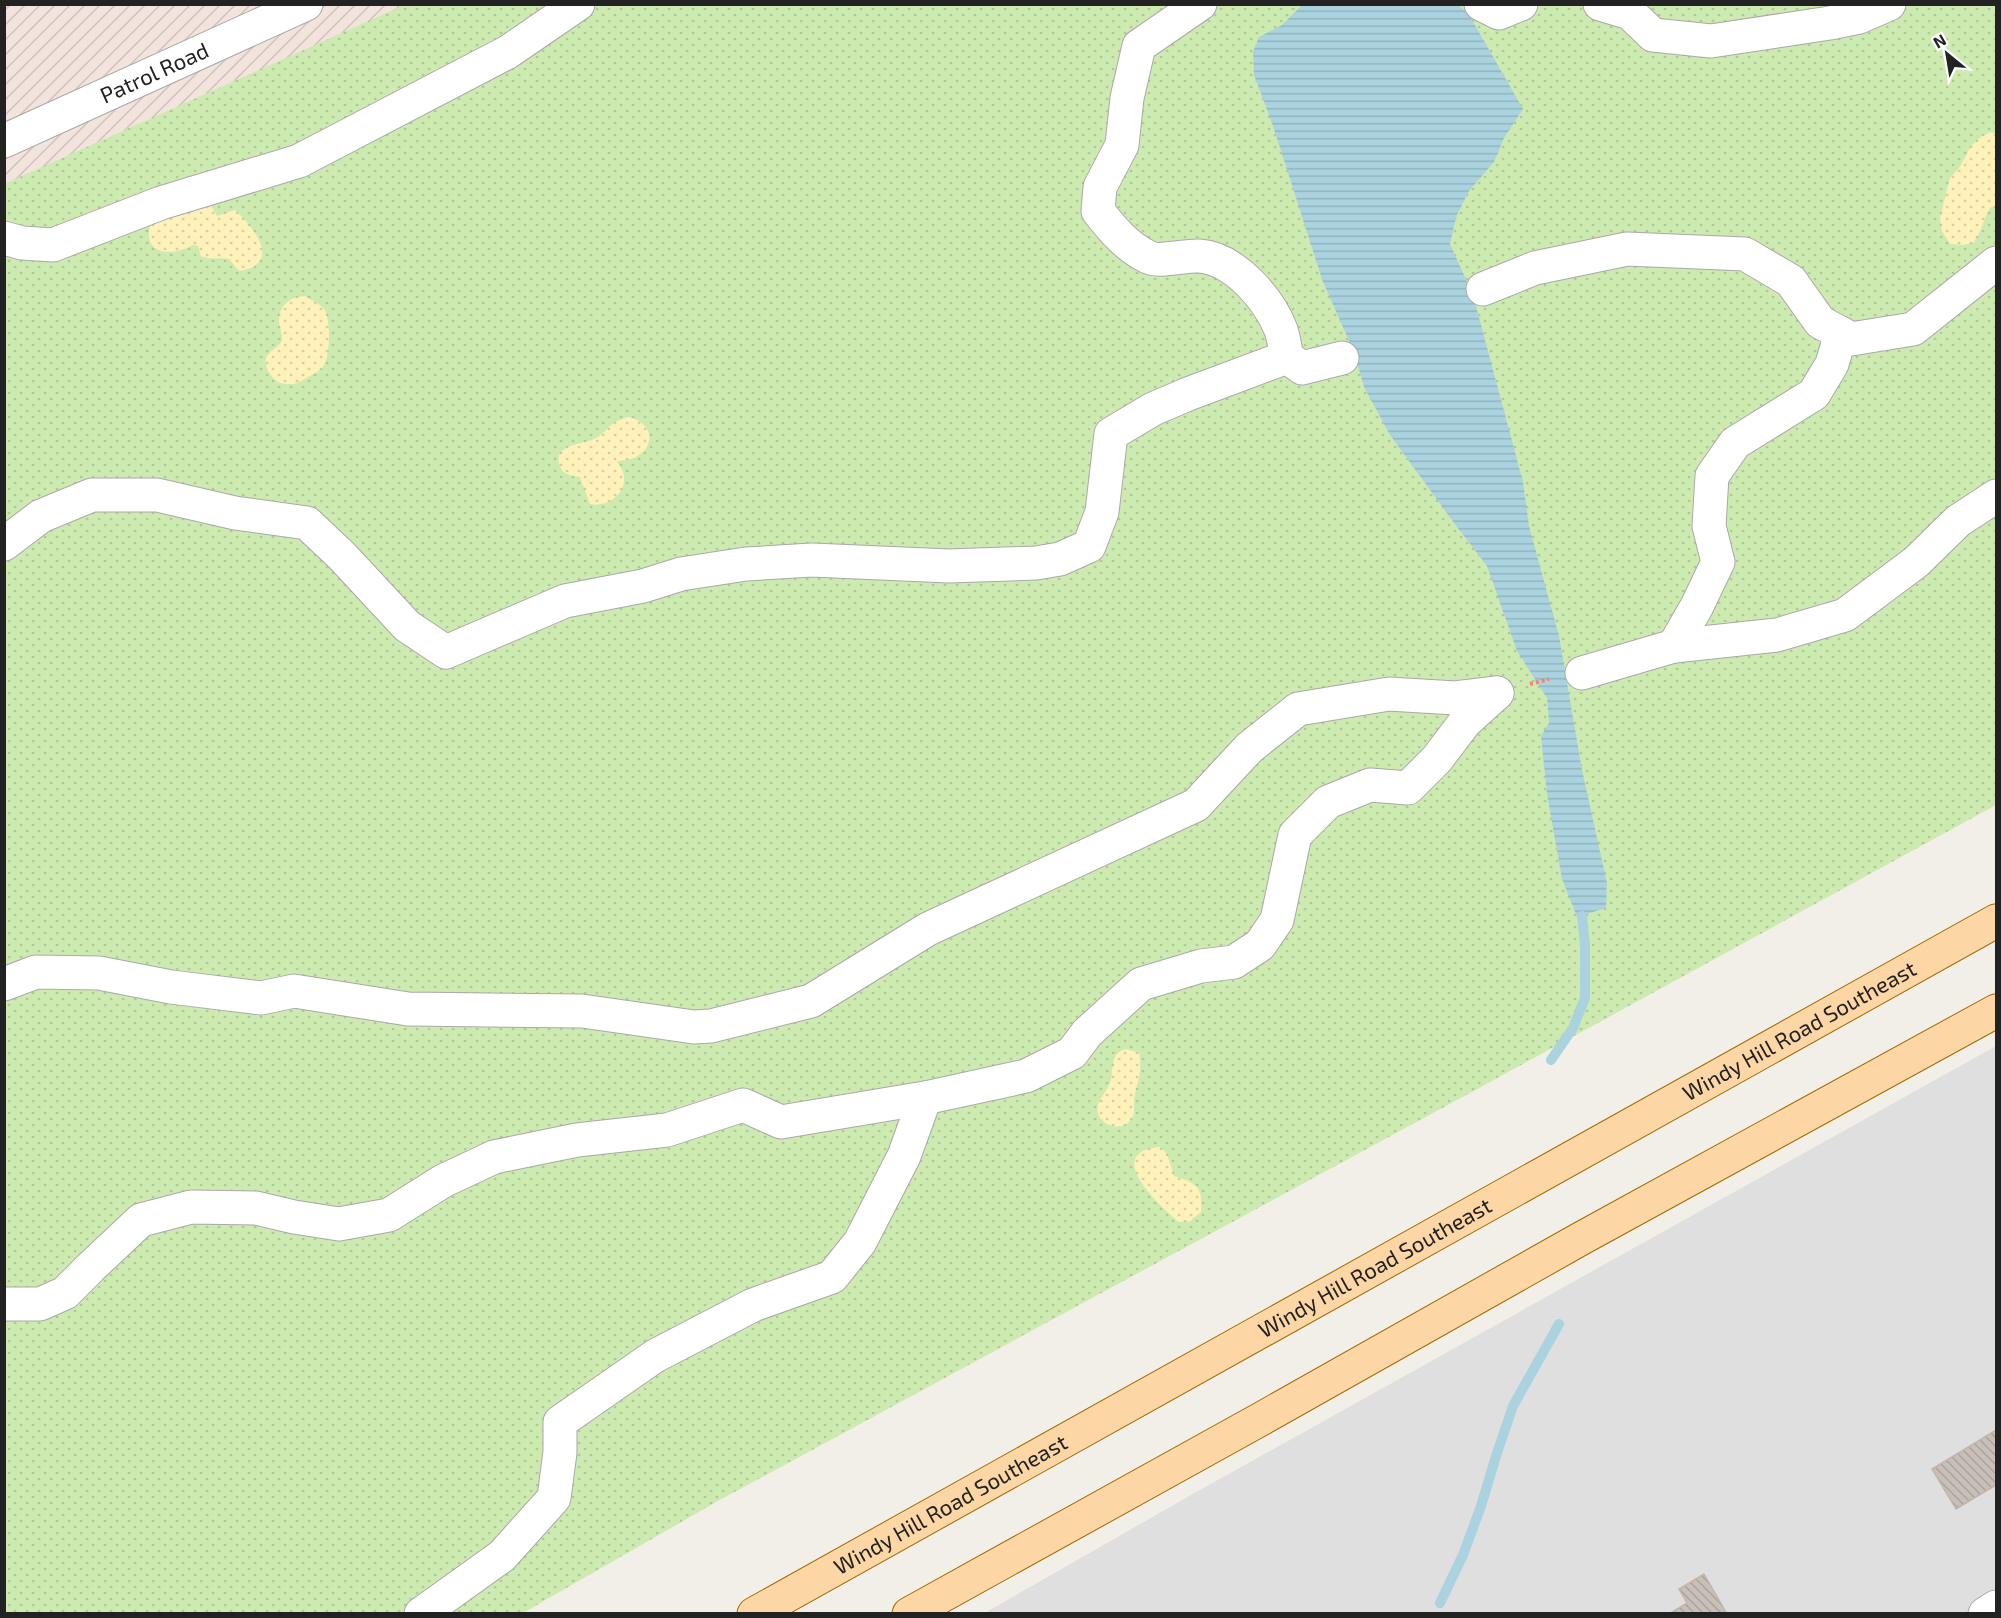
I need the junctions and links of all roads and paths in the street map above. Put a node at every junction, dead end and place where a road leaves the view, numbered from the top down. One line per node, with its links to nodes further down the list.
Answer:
1 (306, 4): 8 (street, Patrol Road)
2 (578, 4): 9 (street)
3 (1200, 4): 13 (street)
4 (1481, 4): 5 (street)
5 (1521, 4)
6 (1600, 4): 7 (street)
7 (1889, 4)
8 (4, 141)
9 (4, 238)
10 (1996, 263): 12 (street)
11 (1484, 289): 12 (street)
12 (1841, 333): 17 (street)
13 (1287, 357): 14 (street); 16 (street)
14 (1342, 358)
15 (1996, 496): 17 (street)
16 (4, 544)
17 (1674, 646): 18 (street)
18 (1582, 673): 19 (path)
19 (1497, 693): 21 (street); 23 (street)
20 (1996, 921): 27 (main road, Windy Hill Road Southeast)
21 (4, 984)
22 (1996, 1011): 28 (main road)
23 (925, 1098): 24 (street); 26 (street)
24 (4, 1304)
25 (1996, 1606): 29 (street)
26 (421, 1614)
27 (754, 1614)
28 (909, 1614)
29 (1985, 1614)

